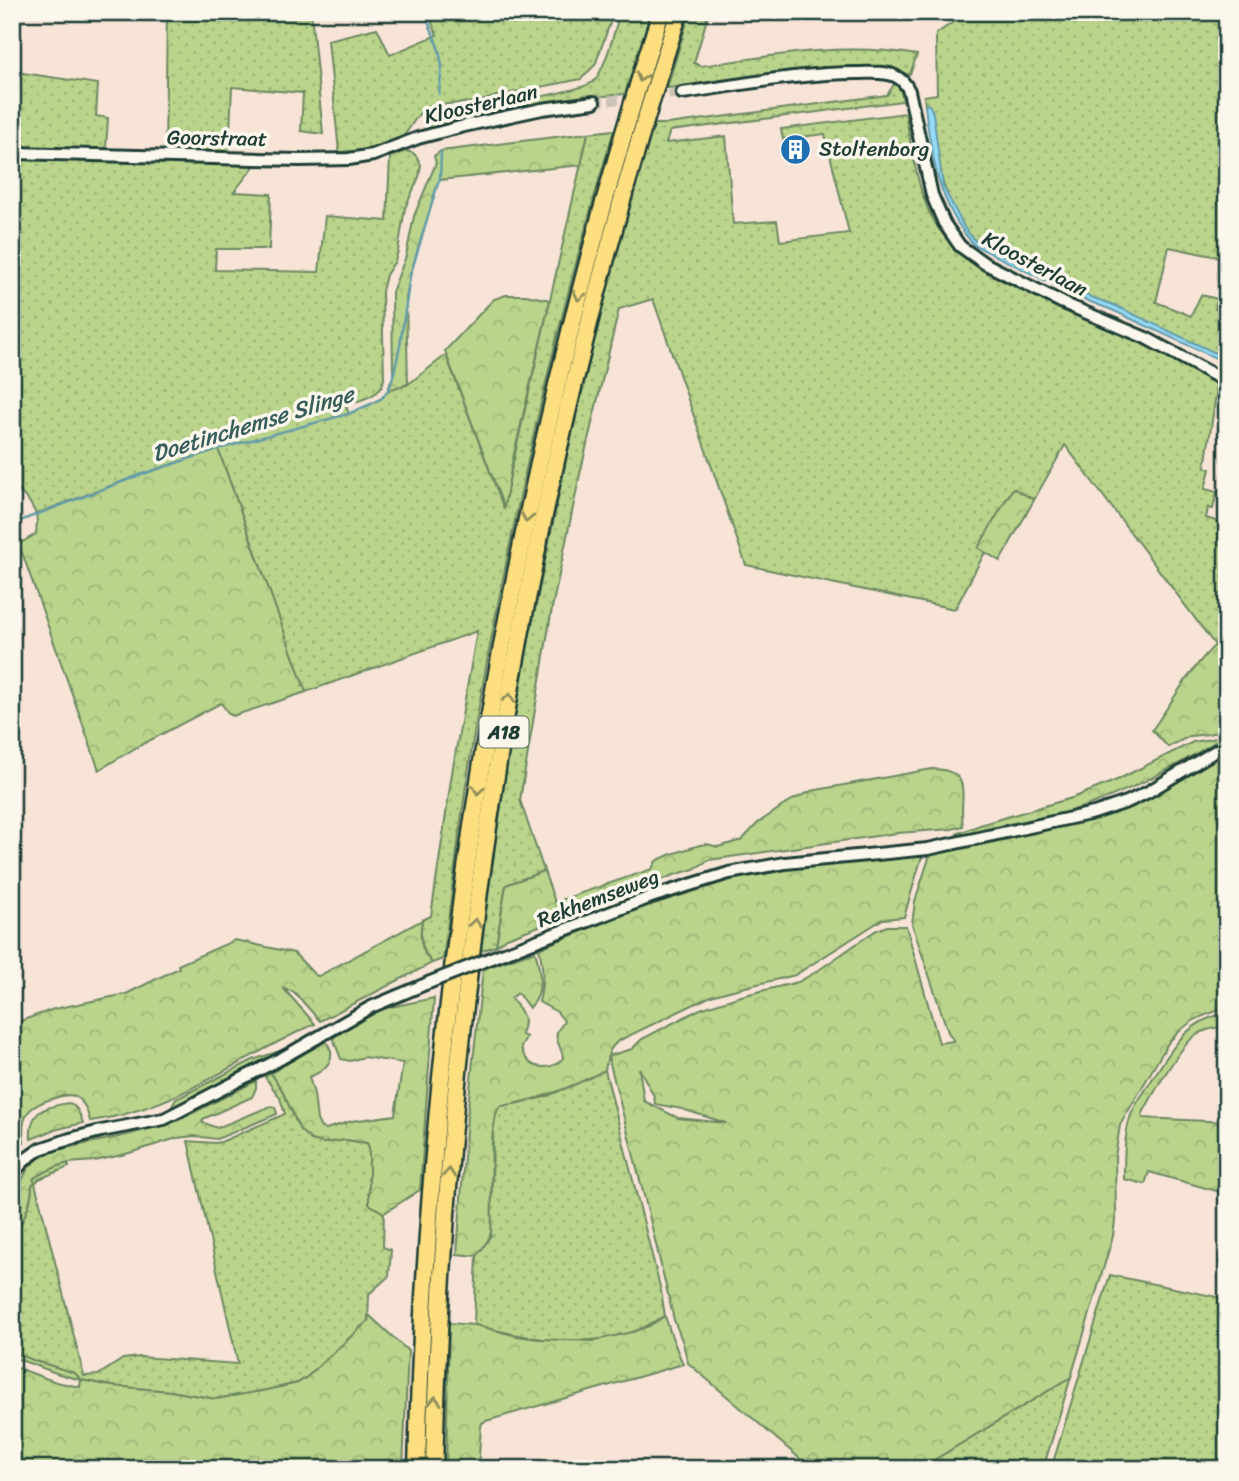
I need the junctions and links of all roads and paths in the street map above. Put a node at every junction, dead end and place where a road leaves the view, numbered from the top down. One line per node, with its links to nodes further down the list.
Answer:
1 (662, 12): 10 (highway, A18, one-way to 10)
2 (679, 12): 11 (highway, A18, one-way to 2)
3 (682, 93): 7 (street, Kloosterlaan)
4 (594, 102): 5 (street, Kloosterlaan)
5 (418, 138): 6 (street, Goorstraat)
6 (12, 153)
7 (1227, 383)
8 (1227, 744): 9 (street, Rekhemseweg, bridge)
9 (12, 1174)
10 (417, 1469)
11 (434, 1469)

